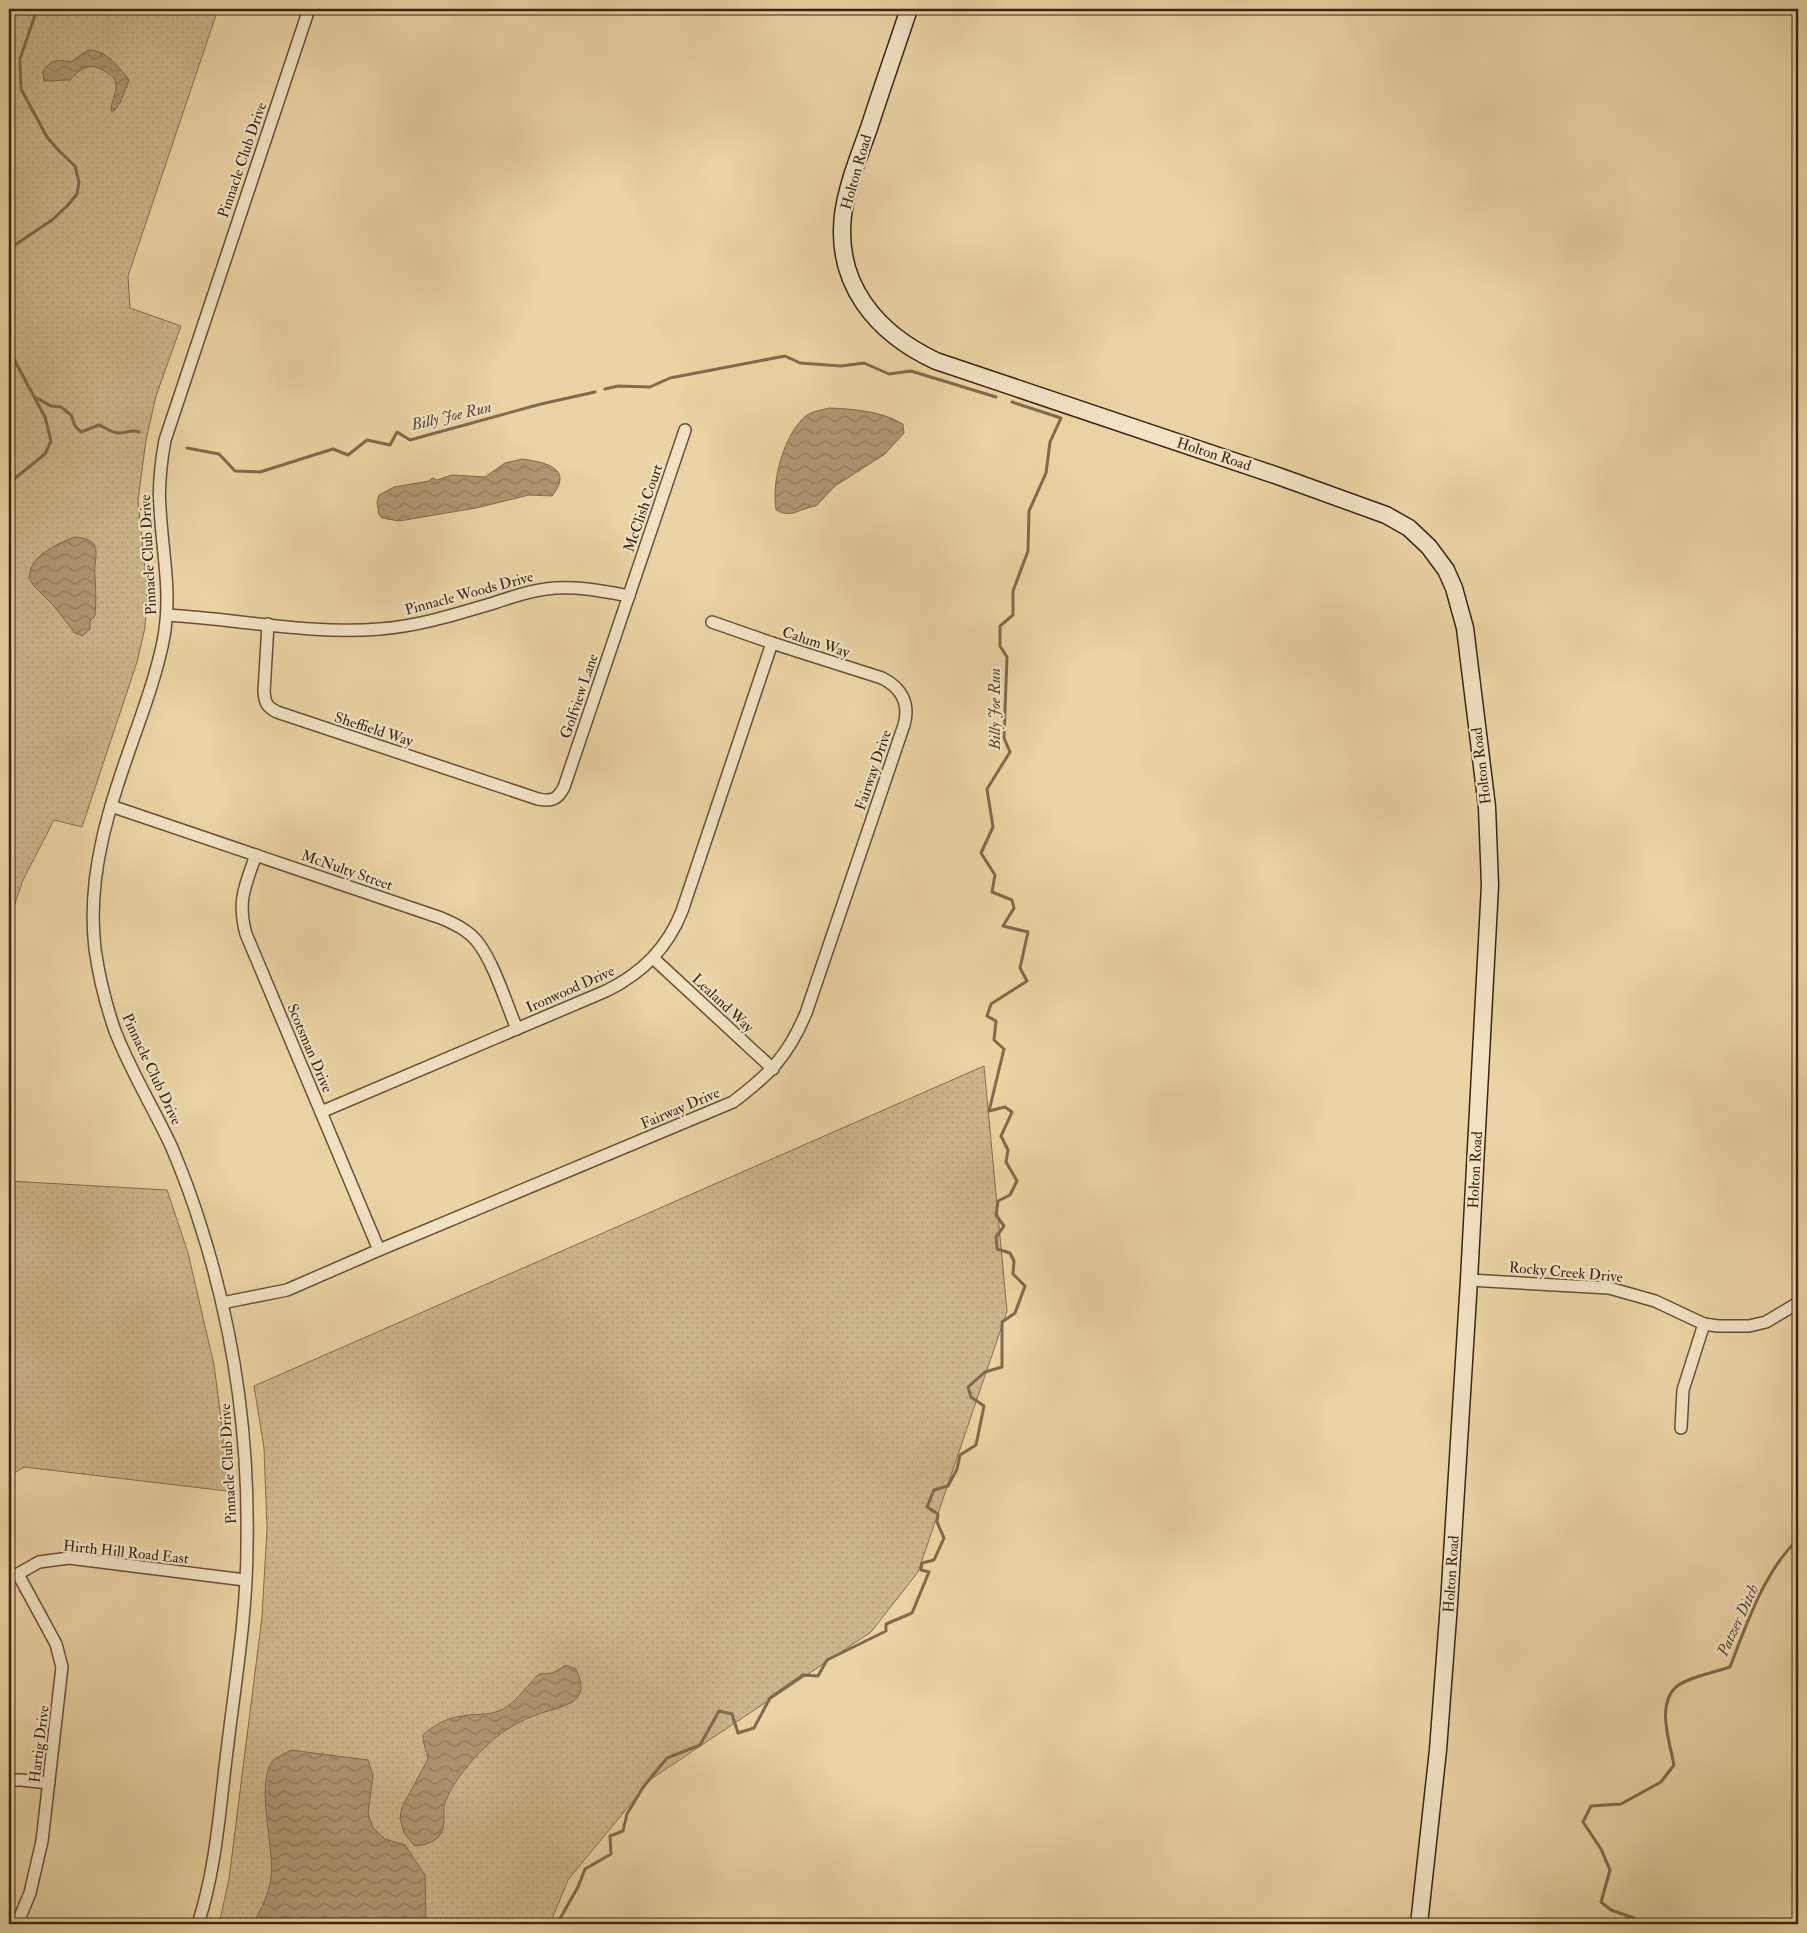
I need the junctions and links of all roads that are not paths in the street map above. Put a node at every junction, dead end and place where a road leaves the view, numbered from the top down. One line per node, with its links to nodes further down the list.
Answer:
1 (309, 9): 5 (street, Pinnacle Club Drive)
2 (909, 9): 18 (street, Holton Road)
3 (686, 430): 4 (street, McClish Court)
4 (629, 596): 7 (street, Pinnacle Woods Drive); 10 (street, Golfview Lane)
5 (167, 615): 7 (street, Pinnacle Woods Drive); 11 (street, Pinnacle Club Drive)
6 (712, 622): 8 (street, Calum Way)
7 (268, 624): 10 (street, Sheffield Way)
8 (772, 643): 9 (street, Calum Way); 13 (street, Ironwood Drive)
9 (905, 699): 15 (street, Fairway Drive)
10 (551, 801)
11 (111, 806): 12 (street, McNulty Street); 20 (street, Pinnacle Club Drive)
12 (256, 855): 14 (street, McNulty Street); 16 (street, Scotsman Drive)
13 (653, 958): 14 (street, Ironwood Drive); 15 (street, Lealand Way)
14 (517, 1029): 16 (street, Ironwood Drive)
15 (772, 1069): 17 (street, Fairway Drive)
16 (321, 1112): 17 (street, Scotsman Drive)
17 (378, 1250): 20 (street, Fairway Drive)
18 (1470, 1280): 21 (street, Rocky Creek Drive); 29 (street, Holton Road)
19 (1798, 1303): 21 (street, Rocky Creek Drive)
20 (222, 1304): 24 (street, Pinnacle Club Drive)
21 (1704, 1324): 22 (street)
22 (1681, 1428)
23 (13, 1576): 24 (street, Hirth Hill Road East); 26 (street, Hartig Drive)
24 (245, 1580): 28 (street, Pinnacle Club Drive)
25 (9, 1780): 26 (street)
26 (49, 1783): 27 (street, Hartig Drive)
27 (17, 1924)
28 (198, 1924)
29 (1419, 1924)

